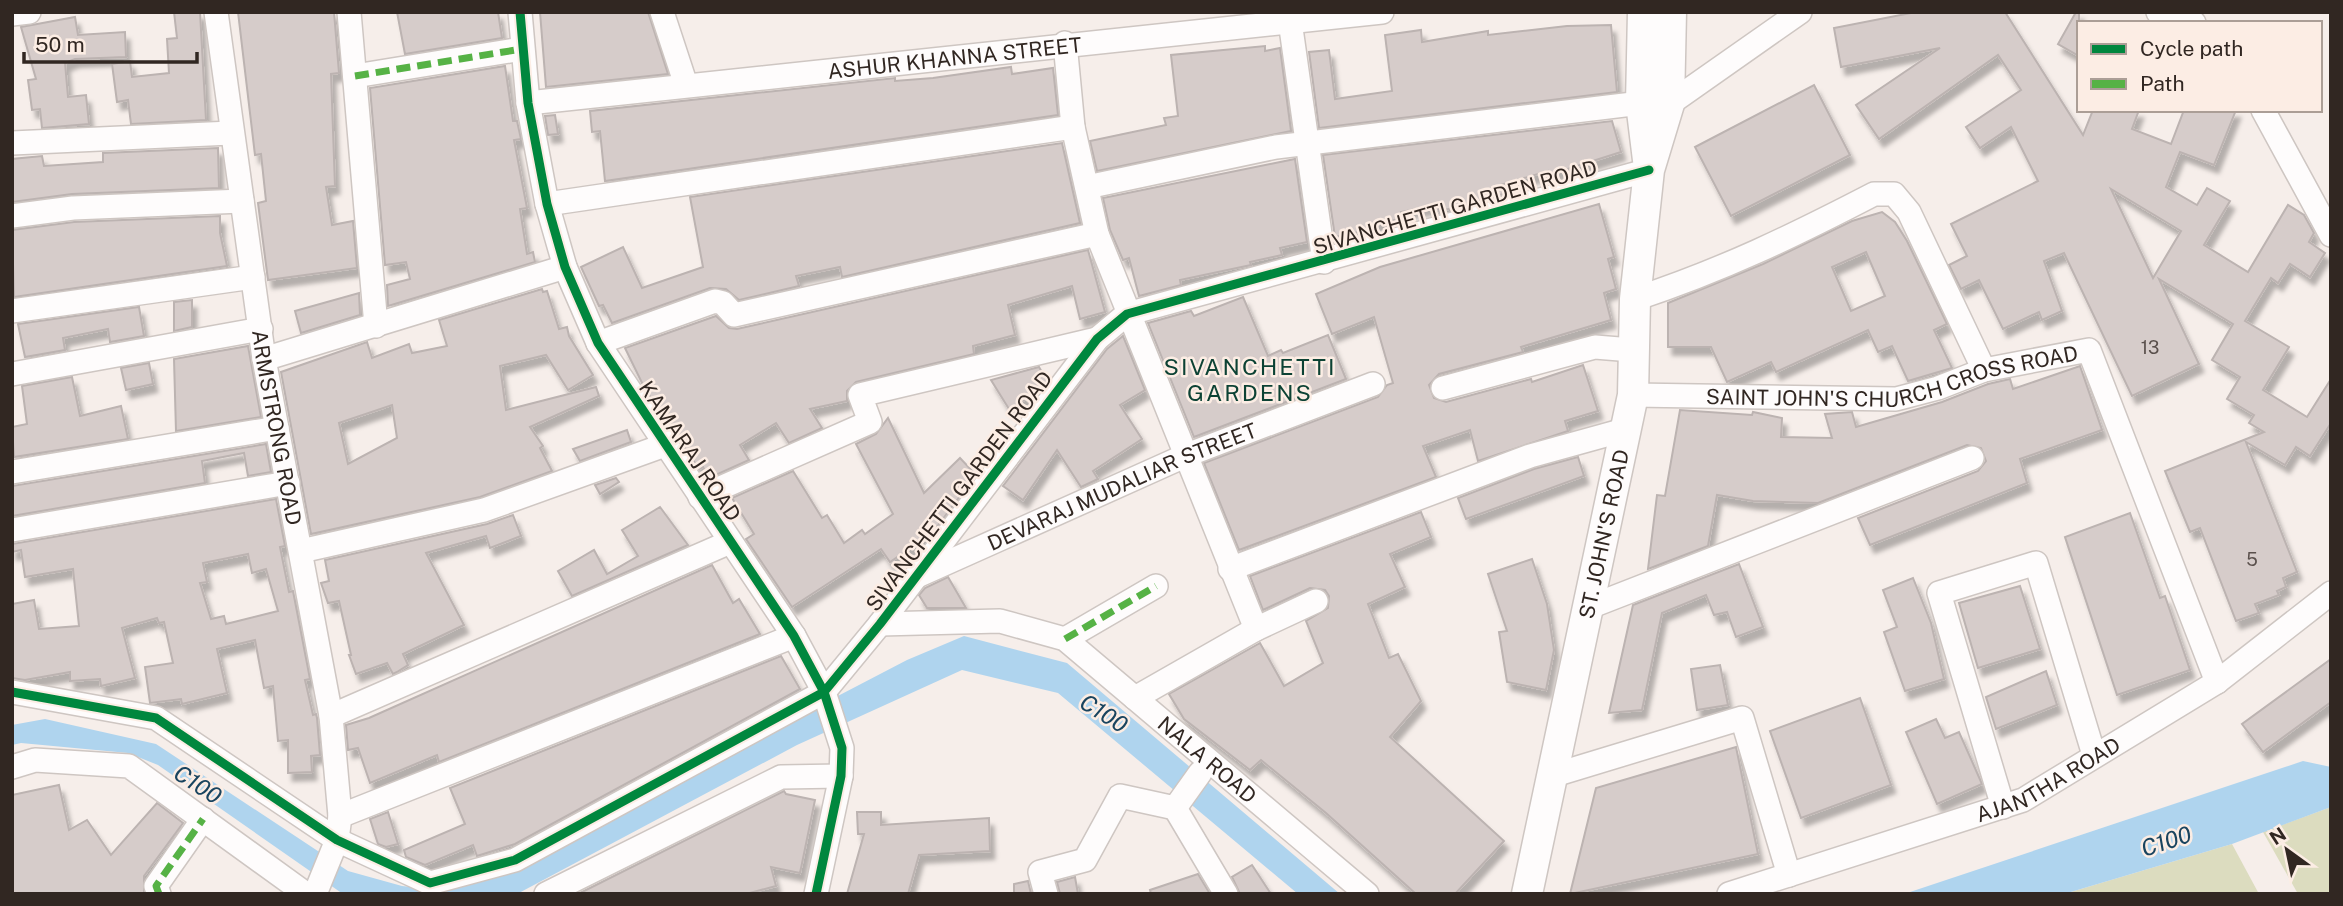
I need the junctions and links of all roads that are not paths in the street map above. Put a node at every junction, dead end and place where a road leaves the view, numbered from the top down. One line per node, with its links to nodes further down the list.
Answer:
1 (29, 12): 11 (street)
2 (216, 12): 22 (street, ARMSTRONG ROAD)
3 (349, 12): 16 (street)
4 (520, 12): 15 (street, KAMARAJ ROAD)
5 (662, 12): 17 (street)
6 (1382, 12): 12 (street, ASHUR KHANNA STREET)
7 (1643, 12): 19 (main road, ST. JOHN'S ROAD)
8 (1671, 12): 19 (main road, ST. JOHN'S ROAD)
9 (1800, 12): 19 (street)
10 (2158, 12): 13 (street)
11 (12, 14)
12 (1290, 21): 14 (street, ASHUR KHANNA STREET); 24 (street)
13 (2187, 21)
14 (1065, 43): 17 (street, ASHUR KHANNA STREET); 21 (street)
15 (522, 49): 16 (street); 18 (street, KAMARAJ ROAD)
16 (355, 76): 38 (street)
17 (686, 85): 18 (street, ASHUR KHANNA STREET)
18 (528, 103): 28 (street, KAMARAJ ROAD)
19 (1651, 105): 24 (street); 25 (main road, ST. JOHN'S ROAD)
20 (2264, 112): 31 (street)
21 (1073, 127): 26 (street); 28 (street)
22 (231, 133): 23 (street); 27 (street, ARMSTRONG ROAD)
23 (12, 144)
24 (1306, 144): 26 (street); 32 (street)
25 (1649, 170): 32 (street, SIVANCHETTI GARDEN ROAD); 35 (main road, ST. JOHN'S ROAD)
26 (1087, 187): 30 (street)
27 (242, 201): 29 (street); 34 (street, ARMSTRONG ROAD)
28 (547, 204): 33 (street, KAMARAJ ROAD)
29 (12, 216)
30 (1097, 234): 37 (street); 41 (street)
31 (2331, 235)
32 (1324, 262): 37 (street, SIVANCHETTI GARDEN ROAD)
33 (565, 267): 38 (street); 41 (street, KAMARAJ ROAD)
34 (253, 277): 36 (street); 39 (street, ARMSTRONG ROAD)
35 (1635, 299): 42 (main road, ST. JOHN'S ROAD); 44 (street)
36 (12, 311)
37 (1127, 314): 40 (street, SIVANCHETTI GARDEN ROAD); 52 (street)
38 (376, 326): 43 (street)
39 (261, 328): 43 (street, ARMSTRONG ROAD); 45 (street)
40 (1097, 339): 56 (street); 61 (street, SIVANCHETTI GARDEN ROAD)
41 (598, 343): 51 (street, KAMARAJ ROAD)
42 (1632, 350): 47 (street); 48 (main road, ST. JOHN'S ROAD)
43 (264, 359): 49 (street, ARMSTRONG ROAD)
44 (1984, 370): 48 (street, SAINT JOHN'S CHURCH CROSS ROAD); 70 (street, SAINT JOHN'S CHURCH CROSS ROAD)
45 (12, 373)
46 (1373, 384): 52 (street, DEVARAJ MUDALIAR STREET)
47 (1443, 388)
48 (1633, 395): 50 (main road, ST. JOHN'S ROAD)
49 (277, 428): 54 (street); 55 (street, ARMSTRONG ROAD)
50 (1624, 430): 60 (street); 65 (main road, ST. JOHN'S ROAD)
51 (665, 445): 56 (street, KAMARAJ ROAD); 59 (street)
52 (1187, 455): 60 (street); 61 (street, DEVARAJ MUDALIAR STREET)
53 (1972, 458): 65 (street)
54 (12, 471)
55 (288, 483): 57 (street); 59 (street, ARMSTRONG ROAD)
56 (700, 497): 58 (street, KAMARAJ ROAD)
57 (12, 530)
58 (730, 542): 68 (street, KAMARAJ ROAD); 74 (street)
59 (300, 551): 74 (street, ARMSTRONG ROAD)
60 (1230, 569): 67 (street)
61 (912, 579): 66 (street, SIVANCHETTI GARDEN ROAD)
62 (1156, 586): 69 (street)
63 (2331, 593): 70 (street, AJANTHA ROAD)
64 (1317, 601): 67 (street)
65 (1587, 608): 79 (main road, ST. JOHN'S ROAD)
66 (880, 624): 69 (street, NALA ROAD); 72 (street, SIVANCHETTI GARDEN ROAD)
67 (1256, 629): 73 (street)
68 (794, 636): 72 (street, KAMARAJ ROAD); 82 (street)
69 (1065, 639): 73 (street, NALA ROAD)
70 (2217, 682): 75 (street, AJANTHA ROAD)
71 (12, 692): 84 (street, SIVANCHETTI GARDEN ROAD)
72 (824, 692): 78 (street, KAMARAJ ROAD); 84 (street, SIVANCHETTI GARDEN ROAD)
73 (1135, 698): 92 (street, NALA ROAD)
74 (331, 716): 82 (street, ARMSTRONG ROAD)
75 (2094, 755): 81 (street, AJANTHA ROAD); 81 (street)
76 (12, 767): 83 (street)
77 (1200, 773): 80 (street)
78 (841, 776): 87 (street, KAMARAJ ROAD); 89 (street)
79 (1551, 776): 85 (street); 93 (main road, ST. JOHN'S ROAD)
80 (1178, 803): 90 (street); 91 (street)
81 (2003, 807): 85 (street, AJANTHA ROAD)
82 (340, 816): 84 (street, ARMSTRONG ROAD)
83 (203, 819): 86 (street); 88 (street)
84 (335, 847): 86 (street, ARMSTRONG ROAD)
85 (1788, 875): 94 (street, AJANTHA ROAD)
86 (314, 890)
87 (811, 892)
88 (159, 894)
89 (546, 894)
90 (1046, 894)
91 (1226, 894)
92 (1367, 894)
93 (1527, 894)
94 (1729, 894)

